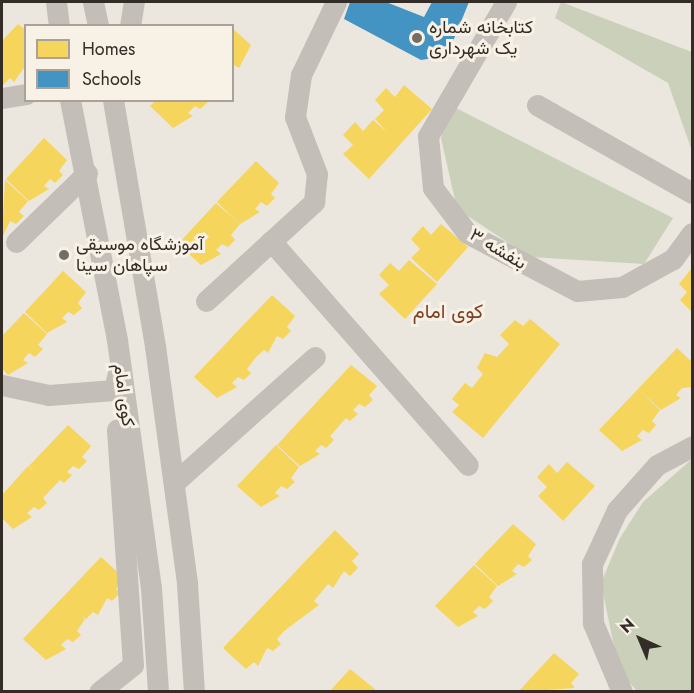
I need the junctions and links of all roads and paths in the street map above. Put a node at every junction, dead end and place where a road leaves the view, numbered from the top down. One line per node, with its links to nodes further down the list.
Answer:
1 (56, 2): 6 (street)
2 (93, 2): 7 (street)
3 (134, 2): 8 (street)
4 (336, 2): 17 (street)
5 (506, 2): 16 (street, بنفشه ۳)
6 (59, 24)
7 (98, 24)
8 (130, 24)
9 (24, 94): 10 (street)
10 (2, 98)
11 (70, 102): 14 (street, کوی امام)
12 (114, 103): 27 (street, کوی امام)
13 (537, 105): 15 (street)
14 (87, 173): 18 (street); 22 (street, کوی امام)
15 (693, 193)
16 (693, 233)
17 (271, 241): 19 (street); 26 (street)
18 (16, 242)
19 (206, 301)
20 (106, 333): 24 (street)
21 (315, 357): 27 (street)
22 (120, 364): 24 (street); 29 (street, کوی امام)
23 (2, 385): 24 (street)
24 (114, 390): 28 (street)
25 (693, 446): 31 (street)
26 (468, 465)
27 (174, 483): 30 (street, کوی امام)
28 (99, 692)
29 (158, 692)
30 (194, 692)
31 (622, 692)

